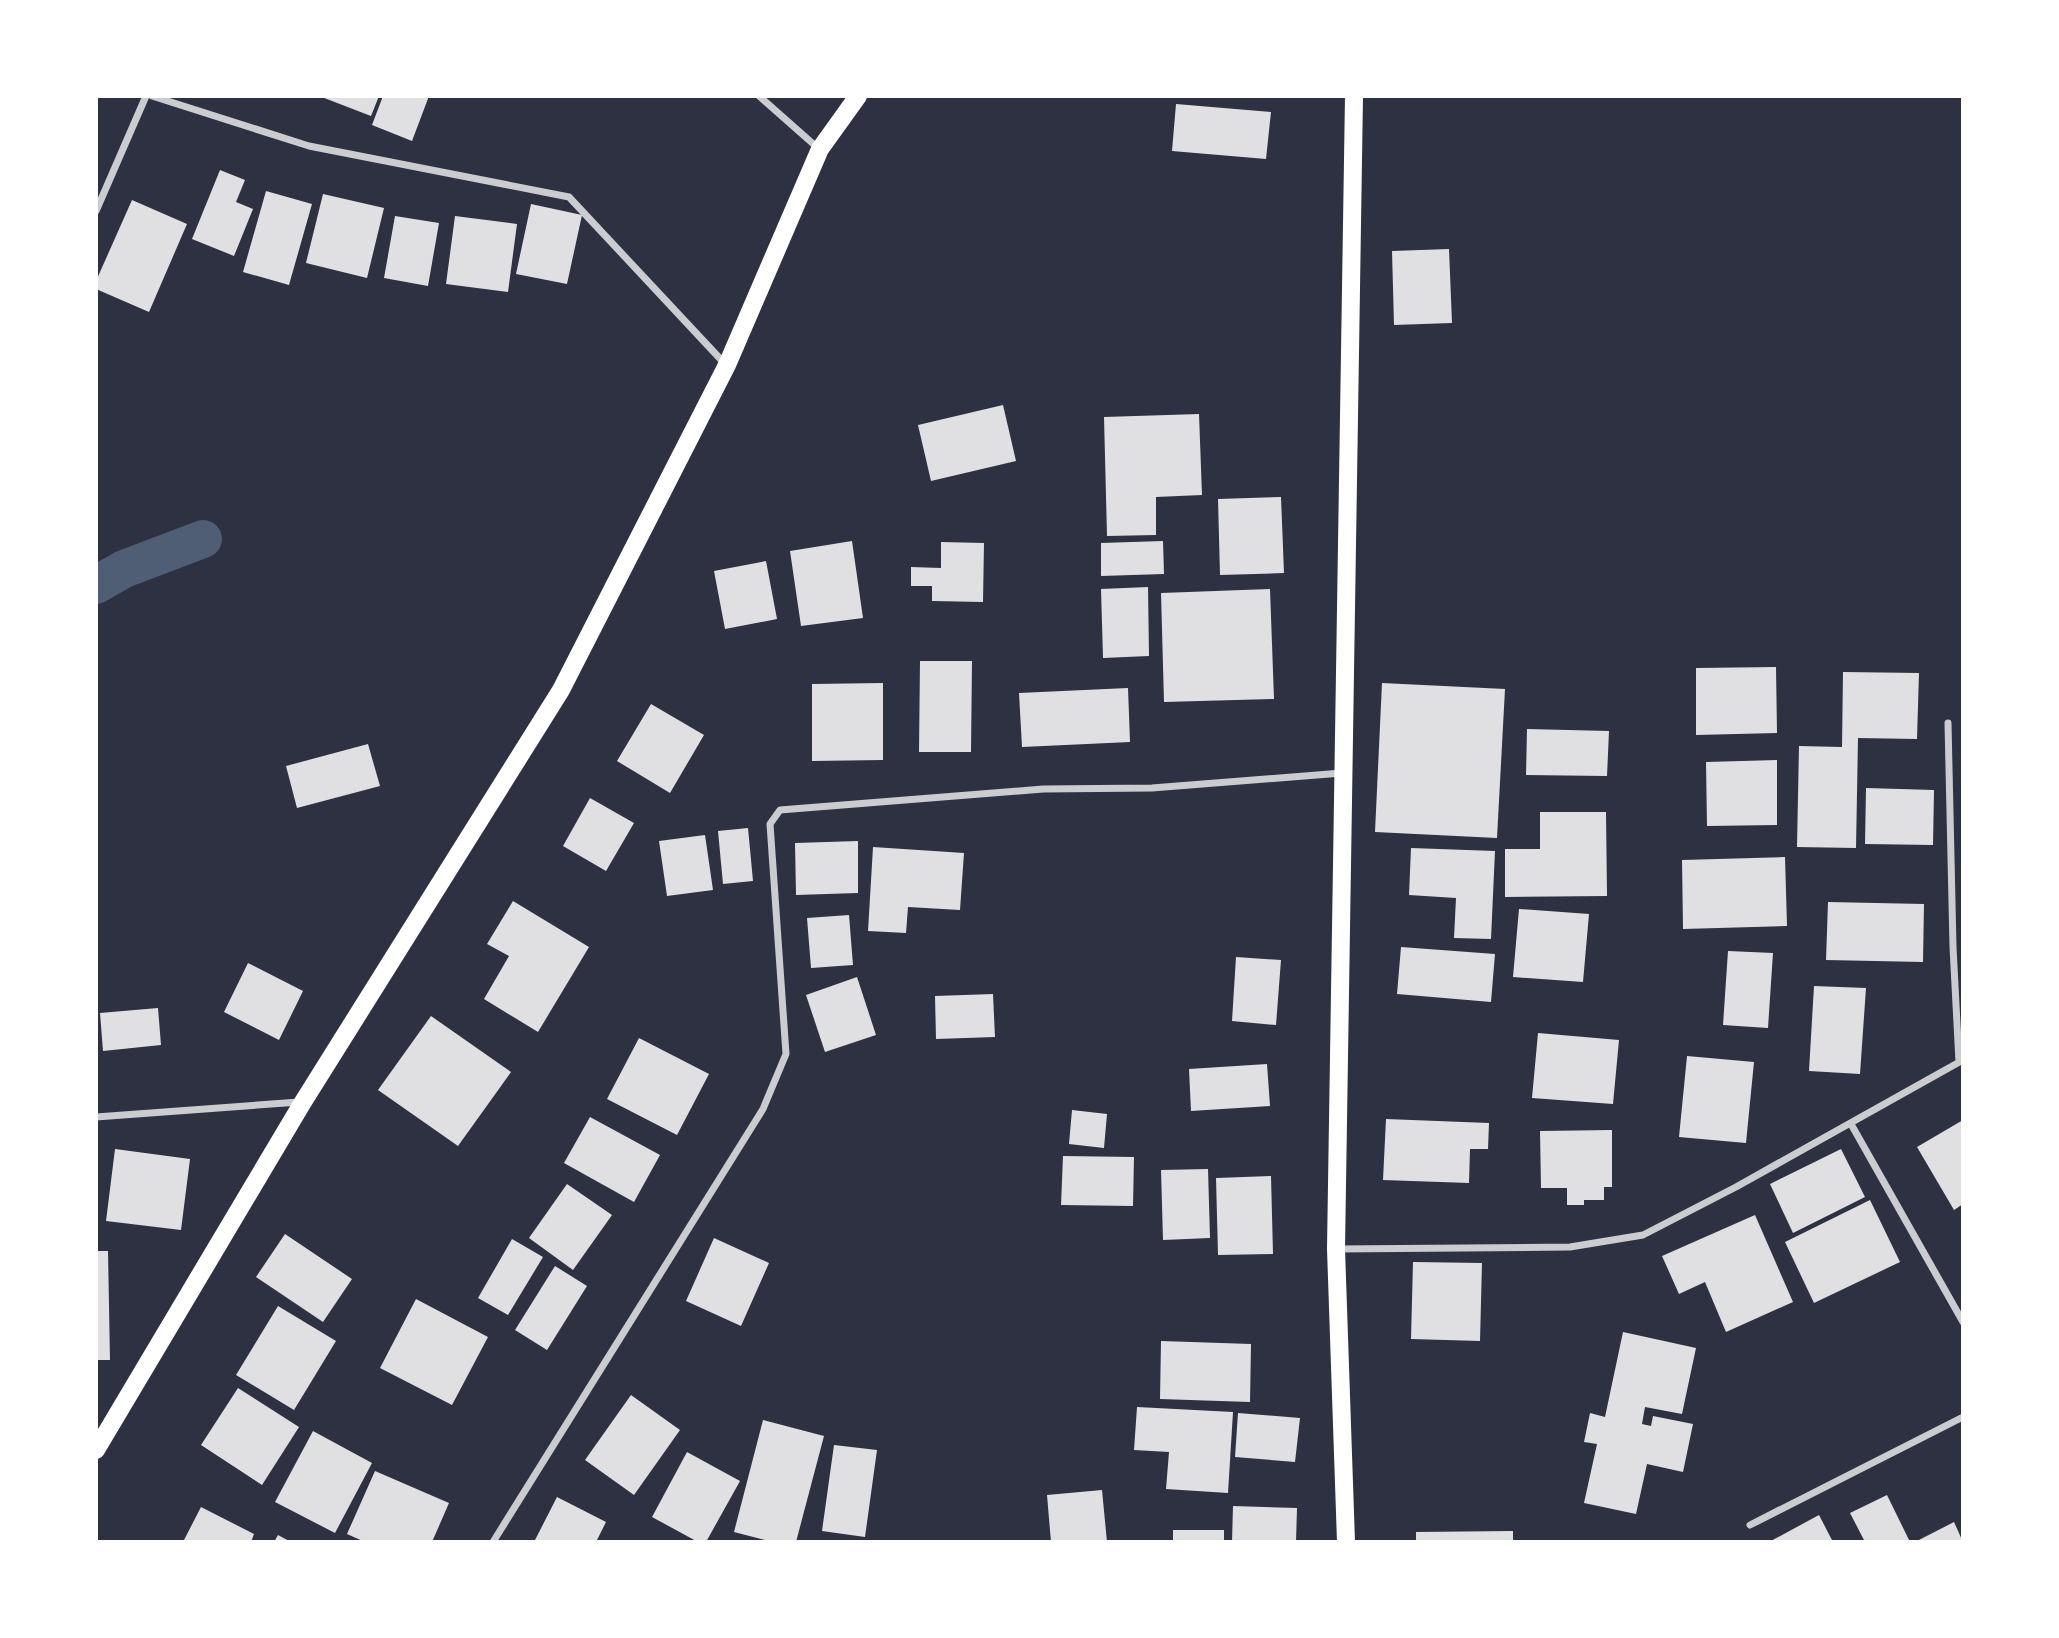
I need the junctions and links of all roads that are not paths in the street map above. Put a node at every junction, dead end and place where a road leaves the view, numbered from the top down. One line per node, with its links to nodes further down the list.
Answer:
1 (146, 96): 7 (street)
2 (152, 96): 8 (street)
3 (759, 96): 6 (street)
4 (858, 96): 6 (main road)
5 (1354, 96): 10 (main road)
6 (820, 149): 8 (main road)
7 (96, 211)
8 (727, 365): 12 (main road)
9 (1948, 723): 11 (street)
10 (1343, 773): 15 (main road); 20 (street)
11 (1961, 1061): 14 (street)
12 (303, 1102): 13 (street); 18 (main road)
13 (96, 1116)
14 (1852, 1124): 15 (street); 16 (street)
15 (1336, 1249): 21 (main road)
16 (1963, 1322)
17 (1963, 1417): 19 (street)
18 (96, 1450)
19 (1750, 1525)
20 (493, 1542)
21 (1346, 1542)

